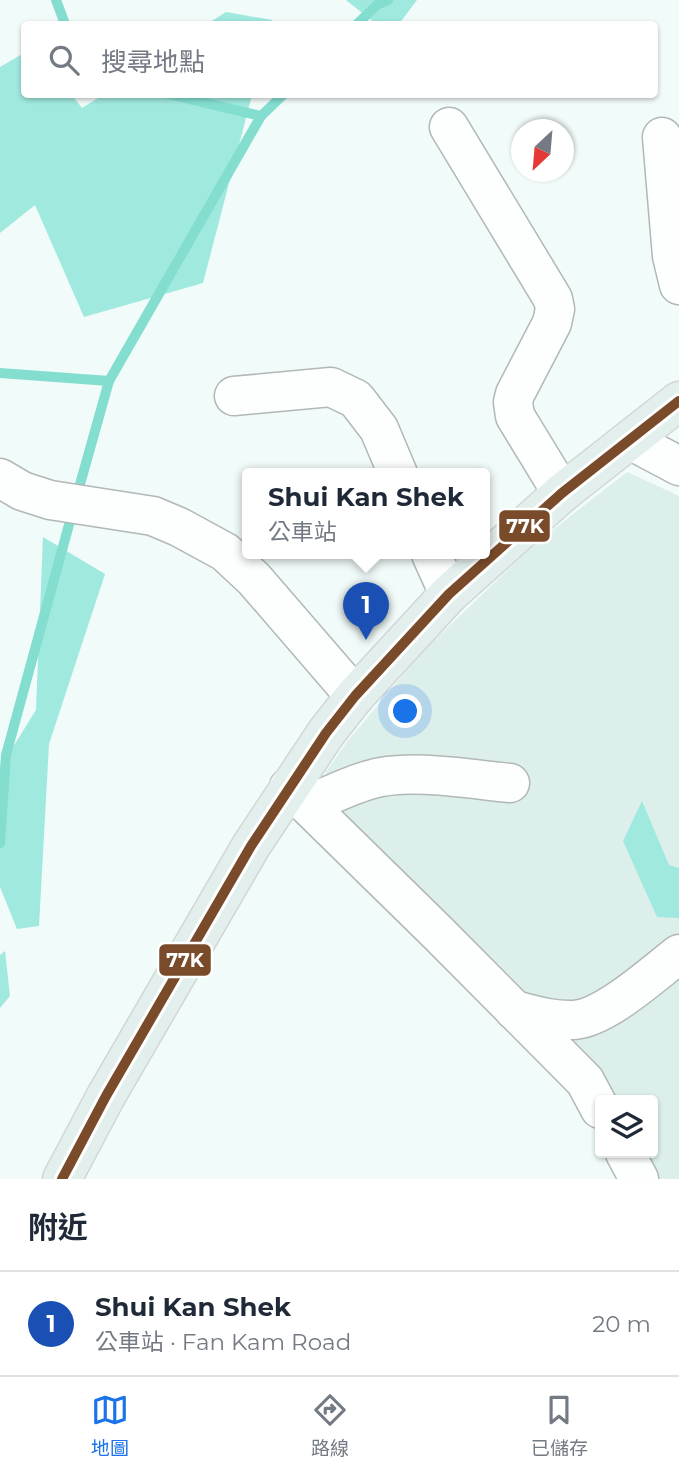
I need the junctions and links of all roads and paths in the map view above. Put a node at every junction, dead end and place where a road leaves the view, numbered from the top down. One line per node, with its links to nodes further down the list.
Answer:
1 (449, 127): 10 (street)
2 (662, 137): 3 (street)
3 (679, 285)
4 (234, 396): 8 (street)
5 (679, 401): 6 (main road)
6 (631, 440): 7 (street); 10 (main road)
7 (679, 466)
8 (395, 468)
9 (0, 478): 15 (street)
10 (562, 493): 11 (main road)
11 (490, 557)
12 (434, 559): 14 (street)
13 (487, 559): 14 (main road)
14 (449, 593): 15 (main road)
15 (355, 696): 17 (main road)
16 (510, 783): 17 (street)
17 (299, 796): 19 (street); 22 (main road)
18 (679, 954): 19 (street)
19 (514, 1010): 20 (street)
20 (595, 1099)
21 (628, 1158): 23 (street)
22 (62, 1179)
23 (639, 1179)

